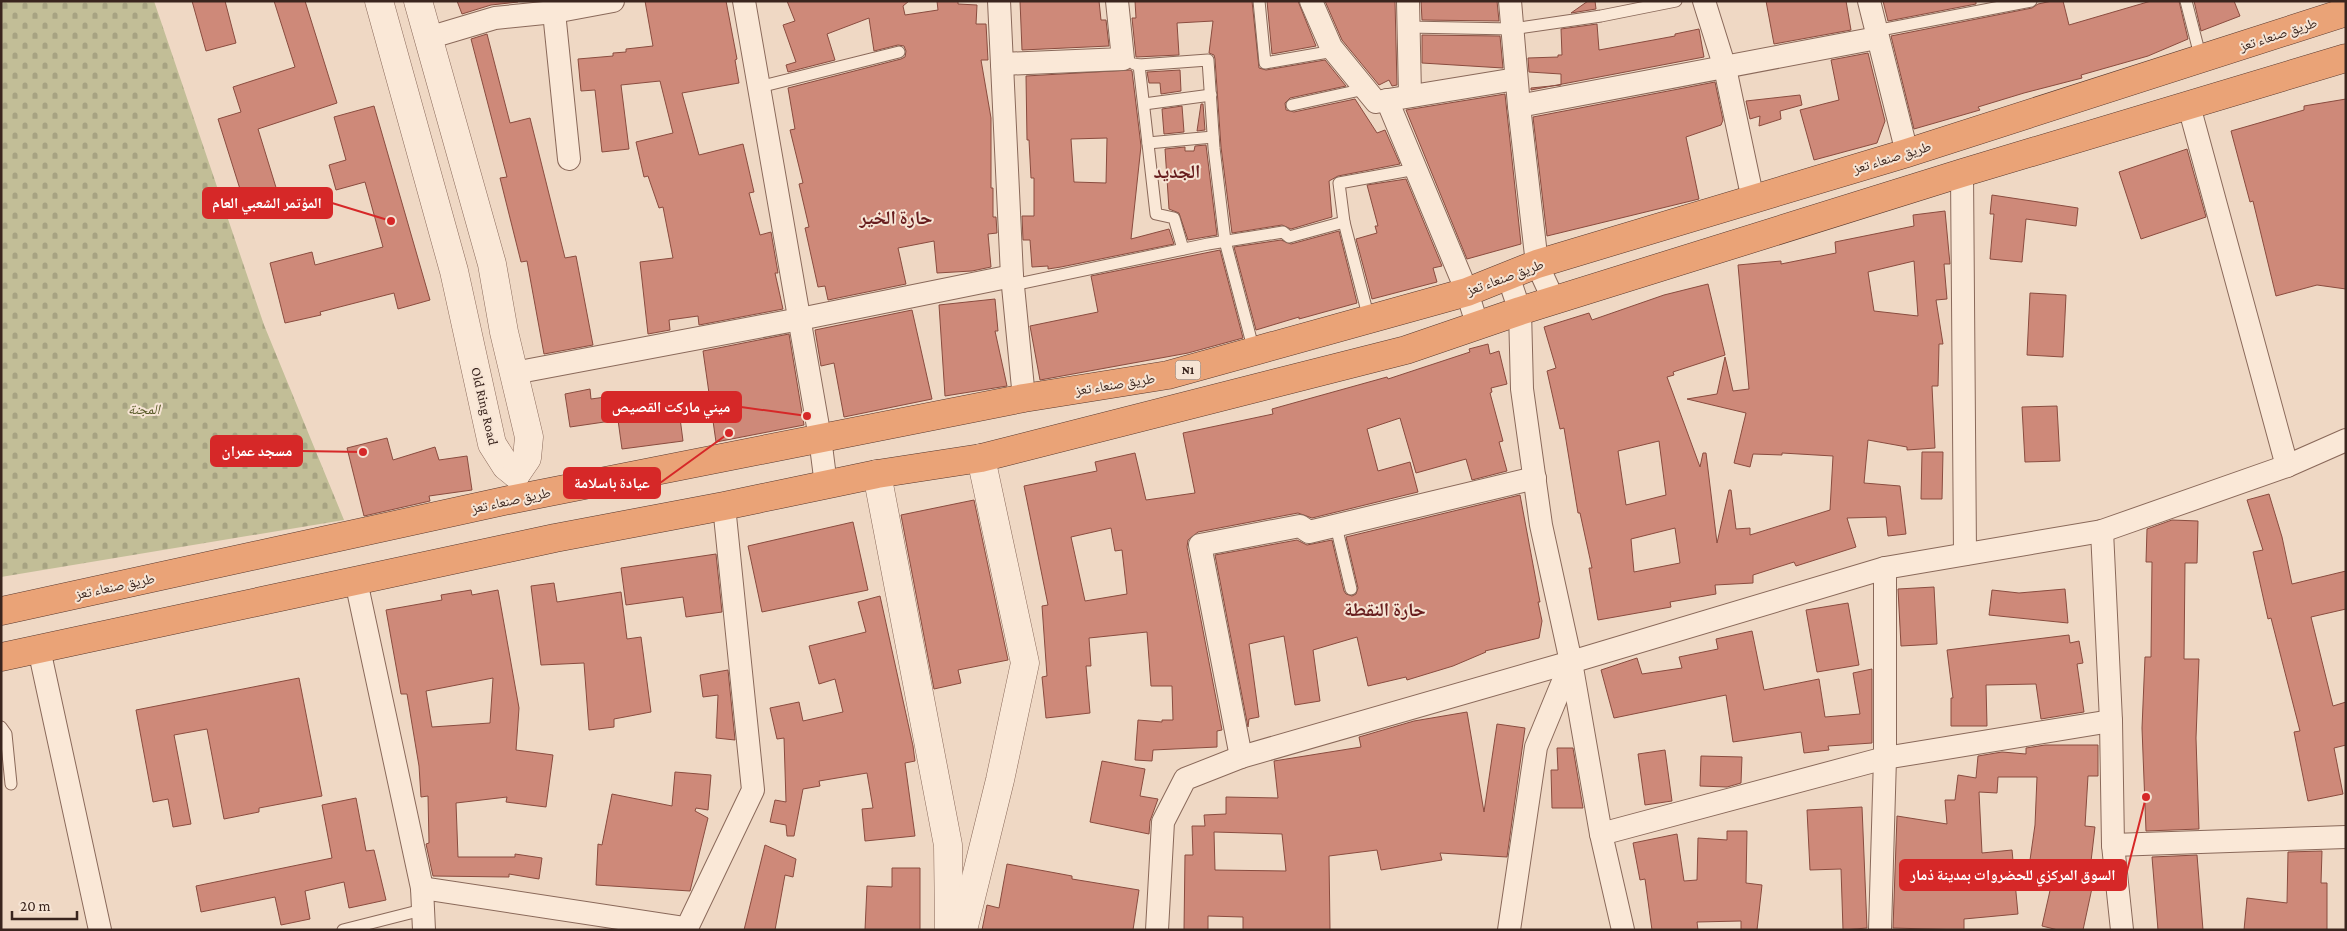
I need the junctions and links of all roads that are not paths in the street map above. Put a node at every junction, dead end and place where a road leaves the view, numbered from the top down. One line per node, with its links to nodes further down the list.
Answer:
1 (379, 1): 68 (street, Old Ring Road)
2 (418, 1): 21 (street)
3 (613, 1): 16 (street)
4 (744, 1): 30 (street)
5 (999, 1): 27 (street)
6 (1117, 1): 26 (street)
7 (1258, 1): 22 (lane)
8 (1311, 1): 22 (street)
9 (1408, 1): 18 (street)
10 (1510, 1): 19 (street)
11 (1676, 1): 19 (lane)
12 (1704, 1): 28 (street)
13 (1869, 1): 20 (street)
14 (2031, 1): 20 (lane)
15 (2186, 1): 25 (lane)
16 (553, 7): 21 (street); 42 (street)
17 (2346, 12): 25 (highway, طريق صنعاء تعز / N1)
18 (1408, 26): 19 (lane); 33 (street)
19 (1512, 29): 29 (street)
20 (1876, 35): 28 (street); 41 (street)
21 (428, 38): 59 (street)
22 (1334, 51): 31 (street)
23 (899, 52): 30 (lane)
24 (2346, 58): 38 (highway)
25 (2201, 59): 41 (highway, طريق صنعاء تعز / N1)
26 (1131, 62): 27 (street); 32 (lane); 35 (lane)
27 (1002, 64): 51 (street)
28 (1725, 68): 37 (street); 45 (street)
29 (1516, 79): 33 (street); 37 (street)
30 (759, 87): 55 (street)
31 (1365, 89): 34 (street); 36 (lane)
32 (1211, 94): 35 (lane); 39 (lane)
33 (1410, 95): 34 (street)
34 (1386, 100): 43 (street)
35 (1144, 104): 40 (lane)
36 (1292, 105)
37 (1519, 106): 49 (street)
38 (2189, 106): 44 (highway); 64 (street)
39 (1213, 137): 40 (lane); 47 (lane)
40 (1148, 143): 48 (lane)
41 (1907, 153): 45 (highway, طريق صنعاء تعز / N1)
42 (569, 159)
43 (1416, 169): 46 (lane); 52 (street)
44 (1962, 173): 53 (highway); 72 (street)
45 (1753, 200): 49 (highway, طريق صنعاء تعز / N1)
46 (1344, 222): 47 (lane); 56 (lane)
47 (1225, 241): 48 (lane); 58 (lane)
48 (1183, 249): 51 (lane)
49 (1537, 264): 50 (highway, طريق صنعاء تعز / N1); 53 (street)
50 (1508, 276): 52 (highway, طريق صنعاء تعز / N1); 54 (street)
51 (1012, 281): 55 (street); 60 (street)
52 (1467, 292): 56 (highway, طريق صنعاء تعز / N1); 57 (street)
53 (1554, 301): 54 (highway)
54 (1520, 311): 57 (highway); 66 (street)
55 (800, 319): 59 (street); 61 (street)
56 (1369, 319): 58 (highway, طريق صنعاء تعز / N1)
57 (1478, 326): 63 (highway)
58 (1254, 351): 60 (highway, طريق صنعاء تعز / N1)
59 (514, 373): 68 (street)
60 (1024, 398): 61 (highway, طريق صنعاء تعز / N1)
61 (820, 438): 67 (street); 68 (highway, طريق صنعاء تعز / N1)
62 (2346, 440): 64 (street)
63 (981, 458): 65 (highway); 94 (street)
64 (2287, 466): 71 (street)
65 (877, 474): 67 (highway); 93 (street)
66 (1535, 478): 70 (street); 79 (street)
67 (826, 485): 69 (highway)
68 (520, 486): 76 (highway, طريق صنعاء تعز / N1)
69 (724, 506): 74 (highway); 90 (street)
70 (1336, 526): 75 (lane); 82 (street)
71 (2102, 531): 72 (street); 80 (street)
72 (1965, 554): 73 (street)
73 (1885, 568): 79 (street); 83 (street)
74 (356, 581): 77 (highway); 88 (street)
75 (1351, 589)
76 (1, 611)
77 (39, 649): 78 (highway); 91 (street)
78 (1, 657)
79 (1571, 662): 82 (street); 85 (street); 96 (street)
80 (2111, 721): 83 (street); 87 (street)
81 (1, 727): 84 (lane)
82 (1241, 757): 95 (street)
83 (1885, 758): 85 (street); 98 (street)
84 (11, 784)
85 (1601, 834): 97 (street)
86 (2346, 837): 87 (street)
87 (2113, 845): 99 (street)
88 (423, 909): 89 (lane); 90 (street)
89 (366, 927): 92 (lane)
90 (685, 929)
91 (100, 930)
92 (343, 930)
93 (949, 930)
94 (963, 930)
95 (1157, 930)
96 (1509, 930)
97 (1623, 930)
98 (1880, 930)
99 (2122, 930)

